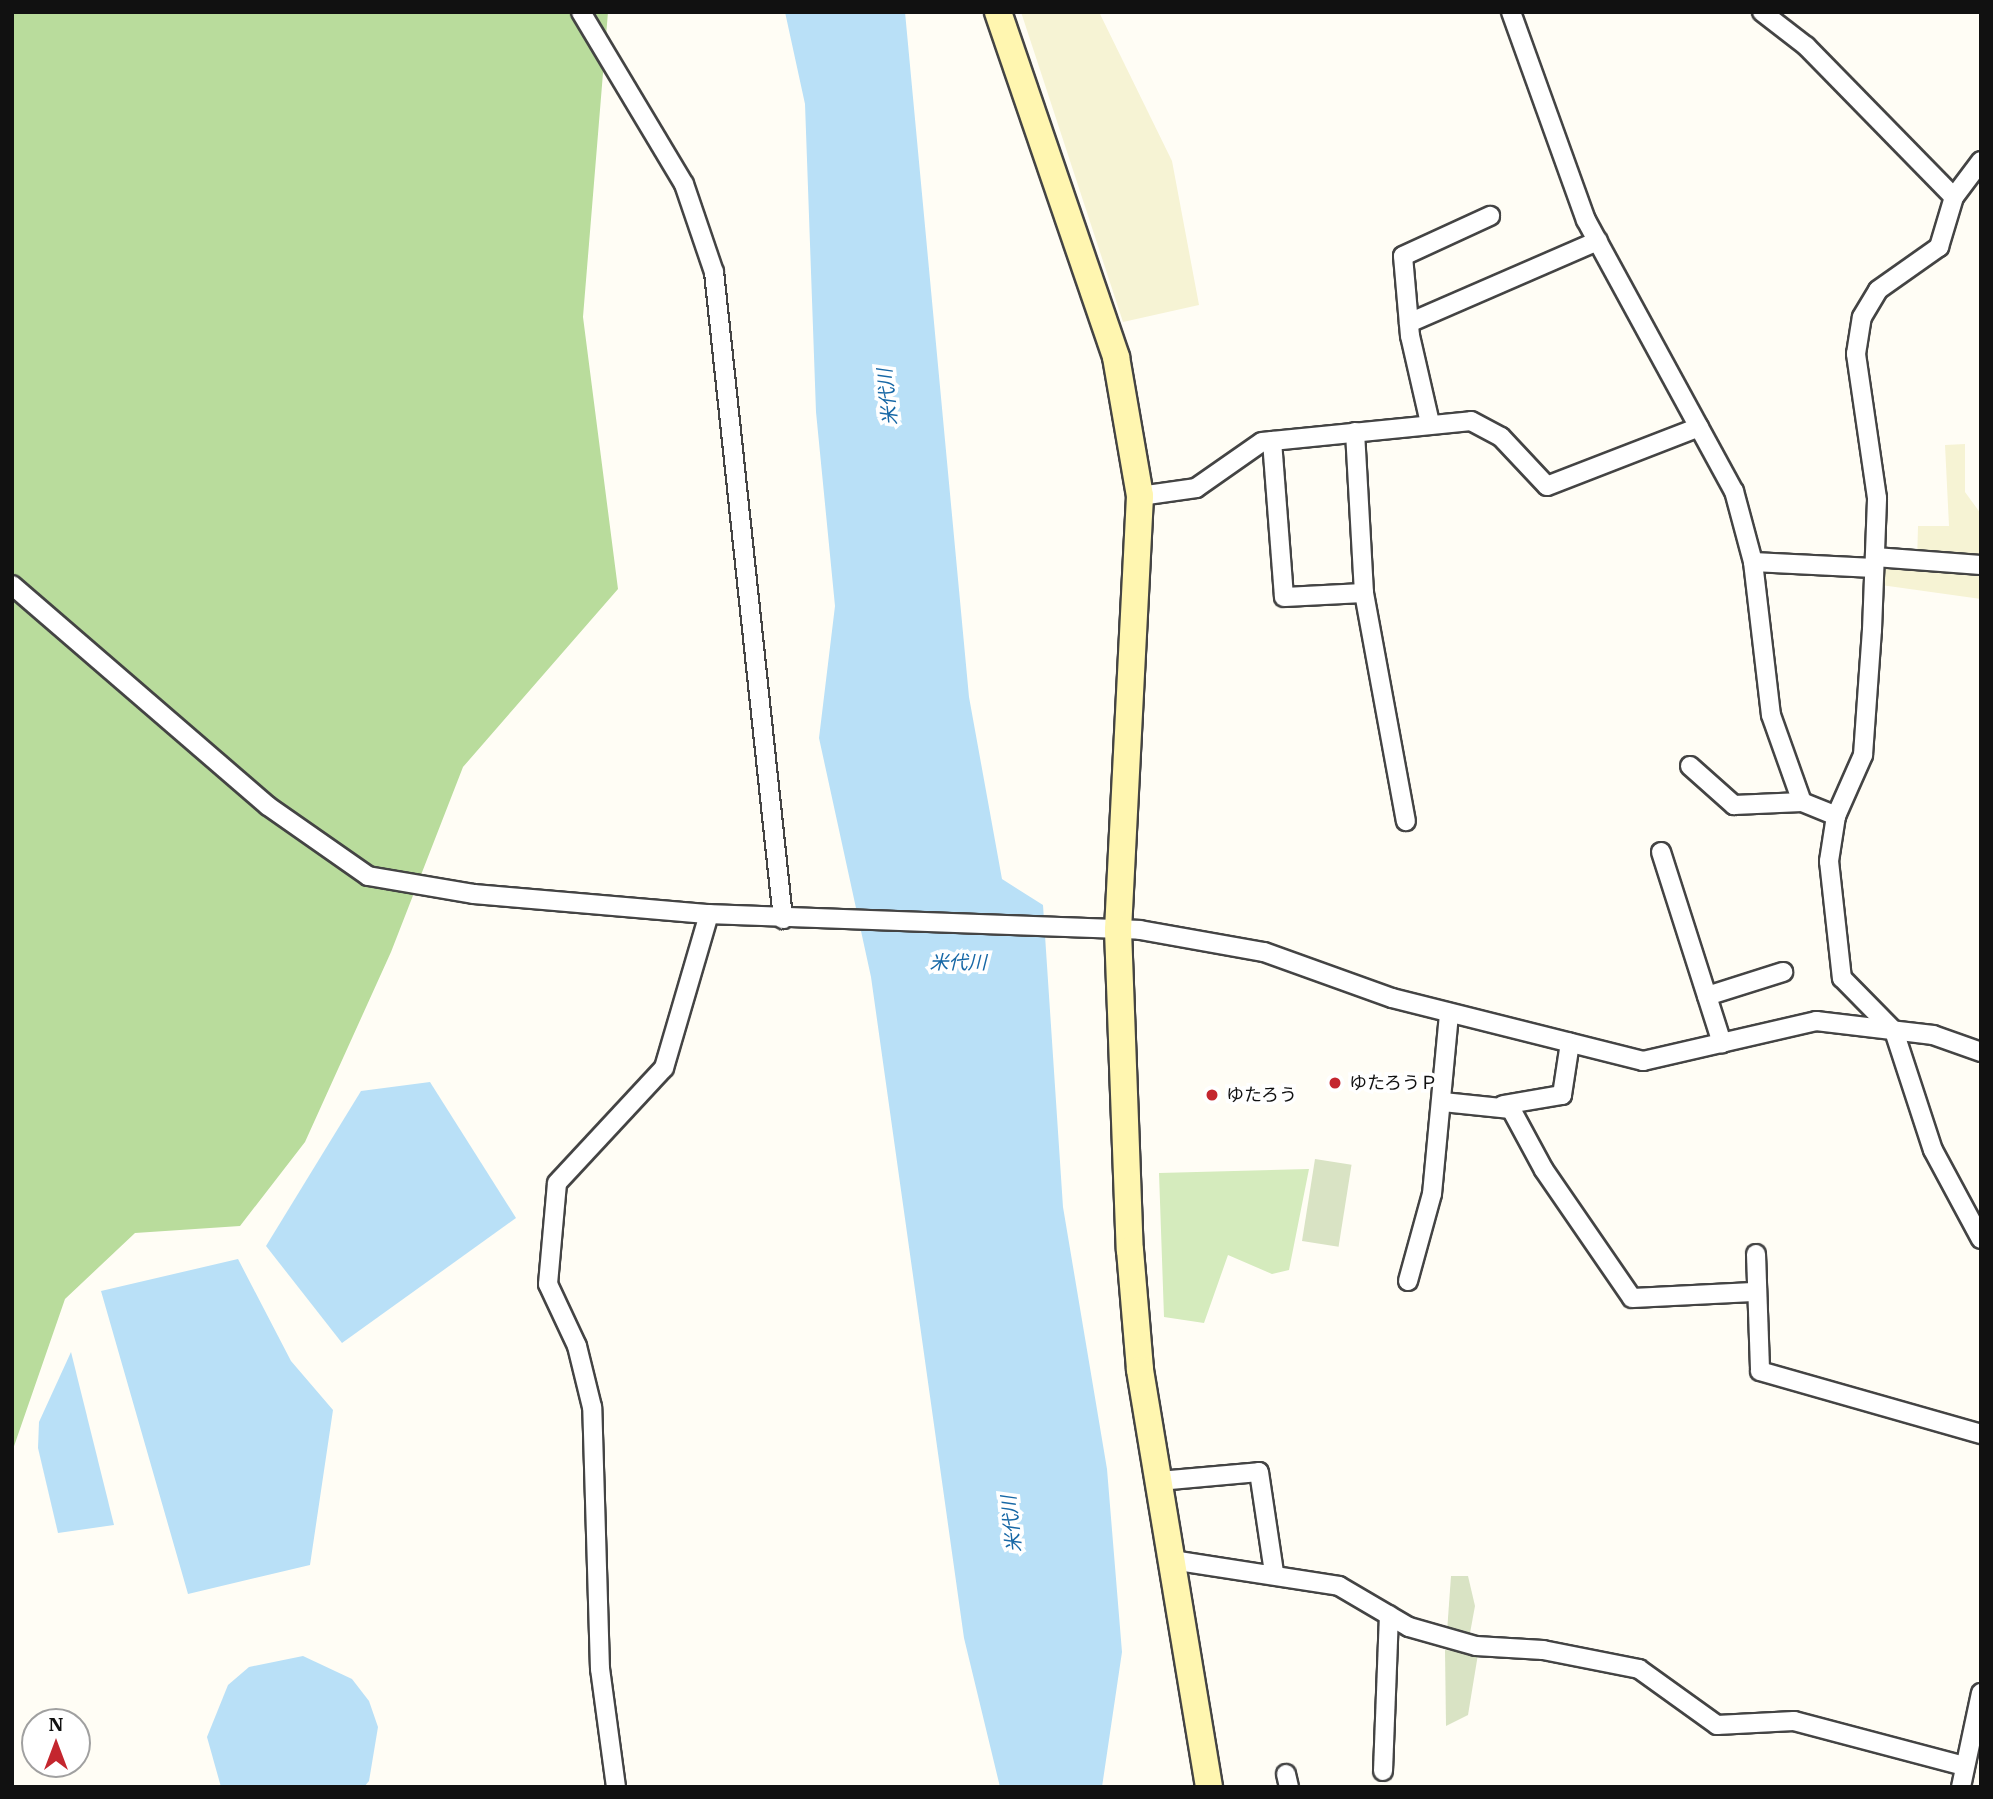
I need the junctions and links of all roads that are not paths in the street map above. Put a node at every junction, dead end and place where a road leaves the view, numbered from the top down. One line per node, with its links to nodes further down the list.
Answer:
1 (581, 12): 26 (street)
2 (998, 12): 14 (street)
3 (1511, 12): 8 (street)
4 (1762, 12): 6 (street)
5 (1981, 161): 6 (street)
6 (1954, 197): 16 (street)
7 (1490, 216): 9 (street)
8 (1598, 241): 9 (street); 11 (street)
9 (1409, 323): 10 (street)
10 (1430, 423): 11 (street); 12 (street)
11 (1699, 427): 15 (street)
12 (1355, 432): 13 (street); 19 (street)
13 (1272, 441): 14 (street); 19 (street)
14 (1140, 496): 27 (street)
15 (1753, 562): 16 (street); 21 (street)
16 (1875, 562): 17 (street); 22 (street)
17 (1981, 565)
18 (12, 585): 25 (street)
19 (1364, 593): 23 (street)
20 (1690, 766): 21 (street)
21 (1802, 802): 22 (street)
22 (1836, 816): 31 (street)
23 (1406, 821)
24 (1661, 852): 29 (street)
25 (709, 914): 26 (street); 49 (street)
26 (792, 919): 27 (street)
27 (1118, 930): 30 (street); 42 (street)
28 (1783, 972): 29 (street)
29 (1707, 996): 33 (street)
30 (1449, 1013): 32 (street); 35 (street)
31 (1894, 1031): 33 (street); 34 (street); 37 (street)
32 (1570, 1043): 33 (street); 36 (street)
33 (1722, 1043)
34 (1981, 1052)
35 (1443, 1102): 36 (street); 39 (street)
36 (1503, 1105): 40 (street)
37 (1981, 1240)
38 (1756, 1254): 40 (street)
39 (1408, 1281)
40 (1754, 1292): 41 (street)
41 (1981, 1434)
42 (1158, 1481): 43 (street); 44 (street)
43 (1172, 1560): 44 (street); 50 (street)
44 (1274, 1572): 45 (street)
45 (1389, 1615): 47 (street); 48 (street)
46 (1981, 1693): 47 (street)
47 (1964, 1766): 51 (street)
48 (1383, 1771)
49 (616, 1787)
50 (1209, 1787)
51 (1961, 1787)

